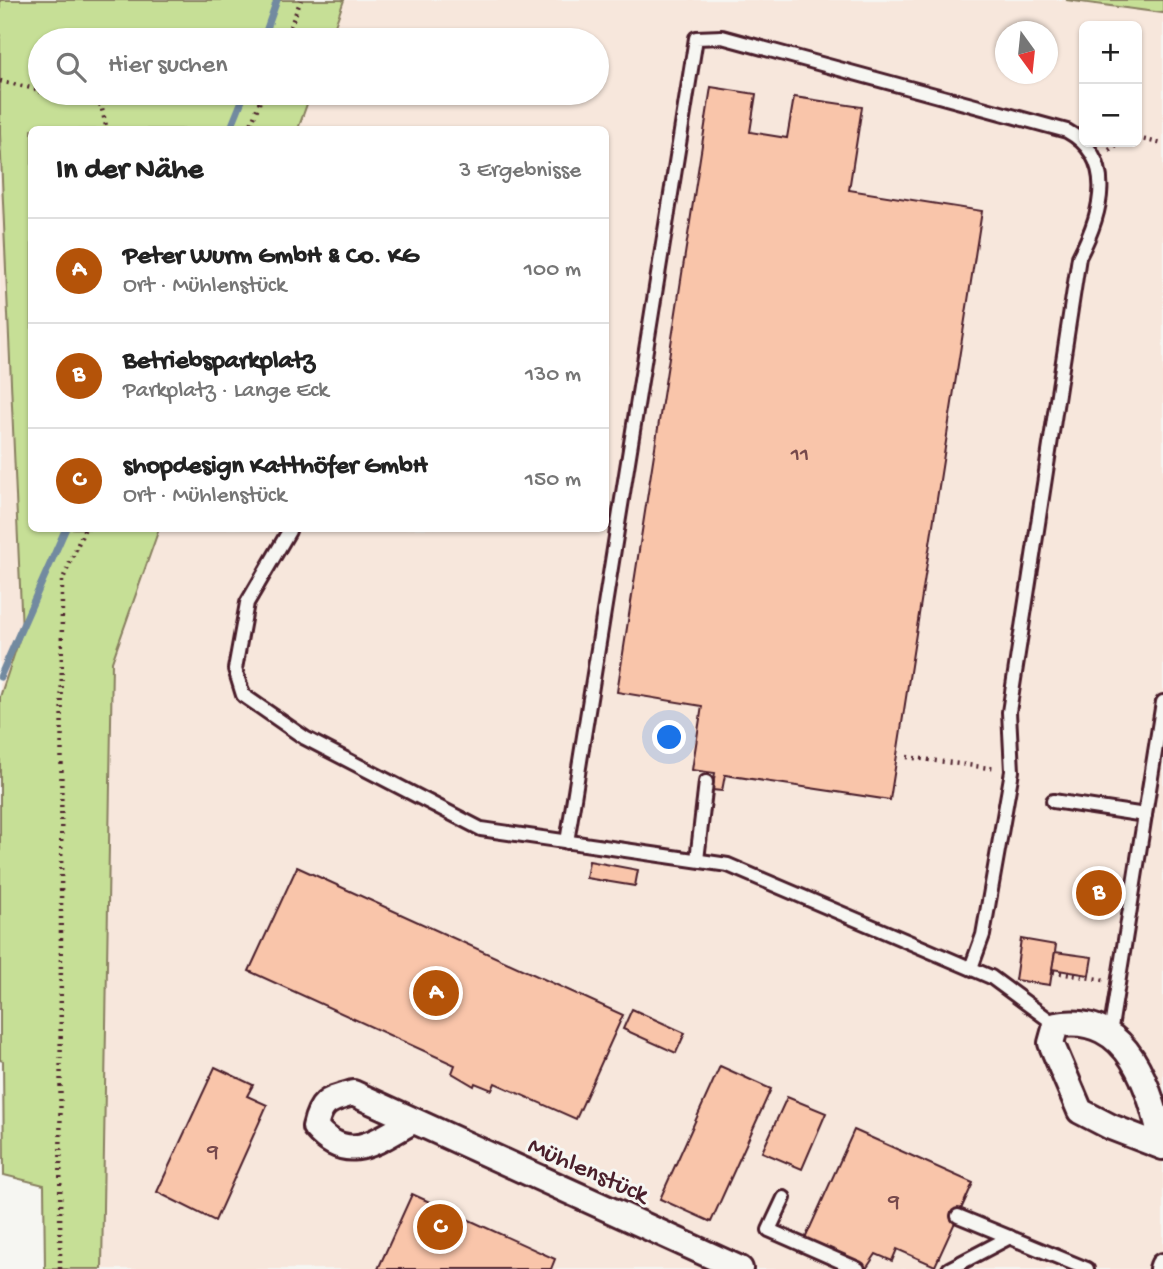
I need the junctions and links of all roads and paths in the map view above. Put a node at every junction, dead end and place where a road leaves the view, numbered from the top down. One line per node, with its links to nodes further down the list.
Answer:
1 (302, 0): 2 (path)
2 (290, 28)
3 (0, 81): 4 (path)
4 (28, 87)
5 (102, 105): 7 (path)
6 (259, 105): 8 (path)
7 (106, 126)
8 (250, 126)
9 (1142, 139): 10 (path)
10 (1163, 144)
11 (83, 532): 31 (path)
12 (288, 532): 19 (lane)
13 (1163, 702): 18 (lane)
14 (906, 757): 15 (path)
15 (1012, 771): 19 (lane); 21 (lane)
16 (706, 782): 20 (lane)
17 (1053, 800): 18 (lane)
18 (1145, 815): 23 (lane)
19 (566, 842): 20 (lane)
20 (697, 860): 21 (lane)
21 (971, 968): 24 (lane)
22 (1053, 972): 23 (path)
23 (1119, 982): 25 (lane)
24 (1056, 1025): 25 (street); 27 (street)
25 (1110, 1034): 27 (street)
26 (414, 1121): 32 (street, Mühlenstück)
27 (1163, 1146)
28 (784, 1198): 33 (lane)
29 (958, 1216): 30 (lane)
30 (1010, 1237): 34 (lane); 35 (lane)
31 (60, 1269)
32 (740, 1269)
33 (859, 1269)
34 (949, 1269)
35 (1087, 1269)

